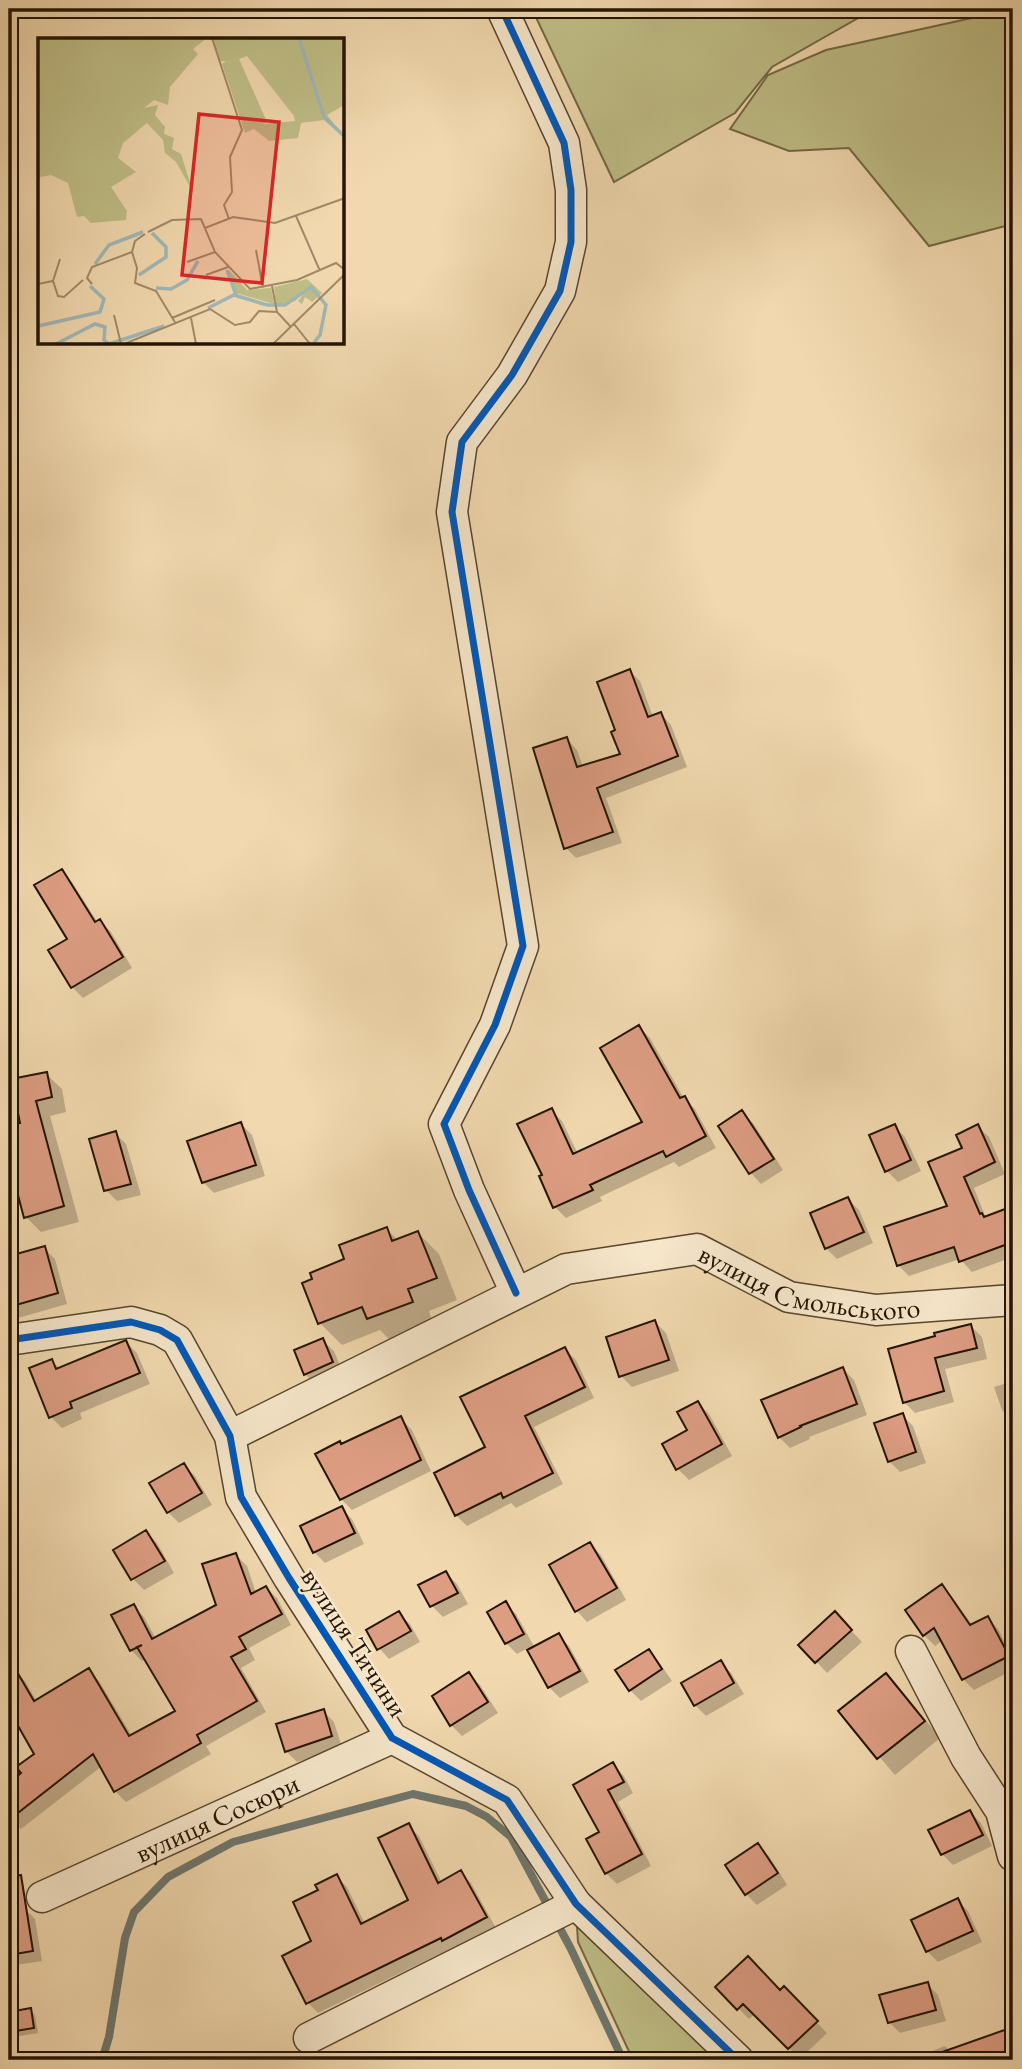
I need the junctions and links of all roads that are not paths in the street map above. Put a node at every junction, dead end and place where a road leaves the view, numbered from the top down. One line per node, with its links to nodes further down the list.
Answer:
1 (502, 9): 2 (street)
2 (516, 1293): 3 (street, вулиця Смольського); 5 (street, вулиця Смольського)
3 (1013, 1300)
4 (9, 1340): 5 (street, вулиця Тичини)
5 (230, 1436): 7 (street, вулиця Тичини)
6 (911, 1651): 8 (street)
7 (392, 1738): 9 (street, вулиця Сосюри); 10 (street, вулиця Тичини)
8 (1013, 1856)
9 (42, 1897)
10 (570, 1907): 11 (street); 12 (street, вулиця Тичини)
11 (309, 2038)
12 (738, 2060)

